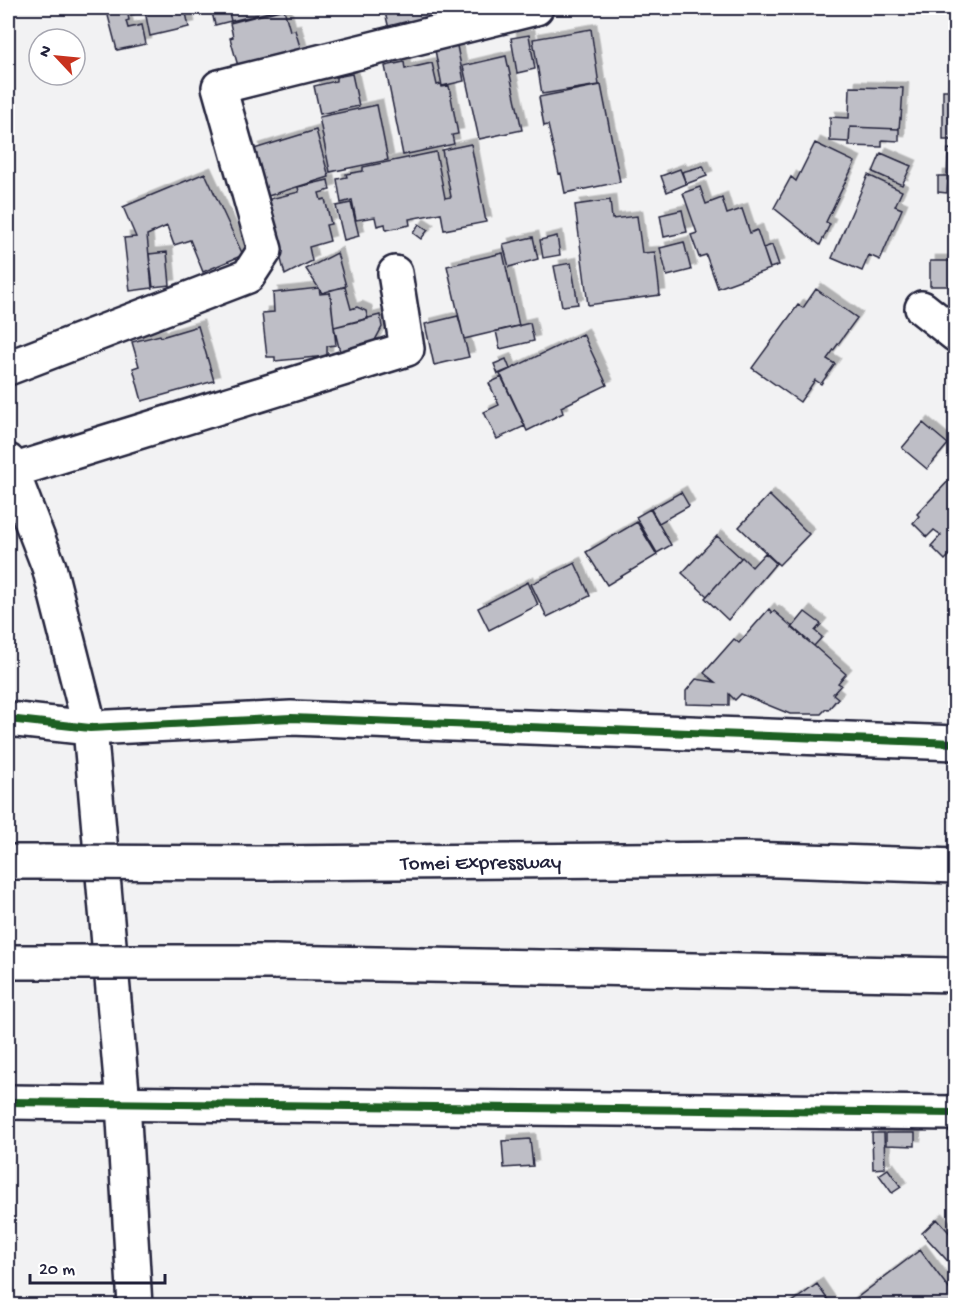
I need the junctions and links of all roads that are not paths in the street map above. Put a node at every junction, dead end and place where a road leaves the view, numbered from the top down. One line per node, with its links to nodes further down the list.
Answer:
1 (536, 8): 5 (main road)
2 (395, 273): 6 (main road)
3 (922, 308): 4 (main road)
4 (956, 335)
5 (8, 368)
6 (10, 466): 8 (main road)
7 (8, 719): 8 (main road)
8 (90, 729): 9 (main road); 15 (main road)
9 (956, 743)
10 (8, 861): 11 (main road, Tomei Expressway, bridge)
11 (956, 866)
12 (8, 962): 13 (main road, bridge)
13 (956, 975)
14 (8, 1102): 15 (main road)
15 (123, 1103): 16 (main road); 17 (main road)
16 (956, 1113)
17 (135, 1305)

